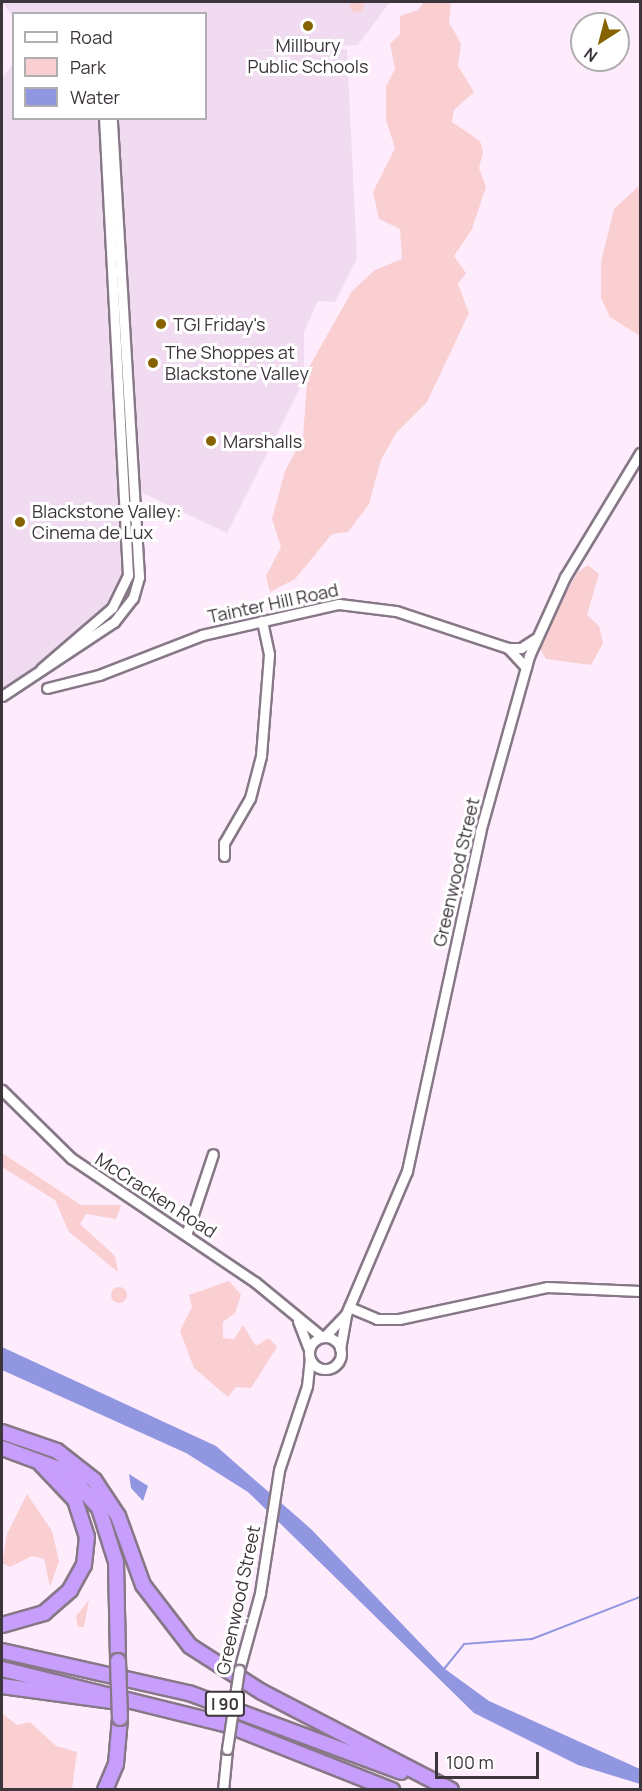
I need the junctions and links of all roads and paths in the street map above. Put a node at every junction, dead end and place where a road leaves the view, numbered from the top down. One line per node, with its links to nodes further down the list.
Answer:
1 (104, 120): 8 (street)
2 (112, 120): 8 (street)
3 (640, 453): 5 (street, Greenwood Street)
4 (262, 621): 6 (street, Tainter Hill Road); 9 (street, Tainter Hill Road); 11 (street)
5 (536, 638): 6 (street); 7 (street, Greenwood Street)
6 (508, 648): 7 (street, Tainter Hill Road)
7 (526, 667): 16 (street, Greenwood Street)
8 (39, 671): 10 (street)
9 (47, 688)
10 (2, 696)
11 (224, 856)
12 (2, 1090): 14 (street, McCracken Road)
13 (213, 1154): 14 (street)
14 (186, 1235): 17 (street, McCracken Road)
15 (640, 1291): 16 (street)
16 (348, 1310): 18 (street, Greenwood Street); 20 (street, Greenwood Street)
17 (298, 1321): 18 (street, McCracken Road); 19 (street, McCracken Road)
18 (323, 1337): 19 (street); 20 (street)
19 (309, 1349): 21 (street)
20 (340, 1349): 22 (street)
21 (310, 1359): 22 (street); 23 (street, Greenwood Street)
22 (325, 1369): 23 (street, Greenwood Street)
23 (307, 1386): 37 (street, Greenwood Street, bridge)
24 (2, 1432): 27 (highway)
25 (2, 1448): 26 (highway)
26 (18, 1451): 28 (highway); 30 (highway)
27 (108, 1502): 30 (highway); 40 (highway)
28 (2, 1625)
29 (2, 1651): 39 (highway, I 90)
30 (122, 1662): 33 (highway)
31 (2, 1669): 34 (highway, I 90)
32 (2, 1686): 34 (highway)
33 (125, 1719): 35 (highway); 36 (highway)
34 (225, 1724): 38 (highway, I 90)
35 (105, 1790)
36 (115, 1790)
37 (223, 1790)
38 (392, 1790)
39 (438, 1790)
40 (452, 1790)

